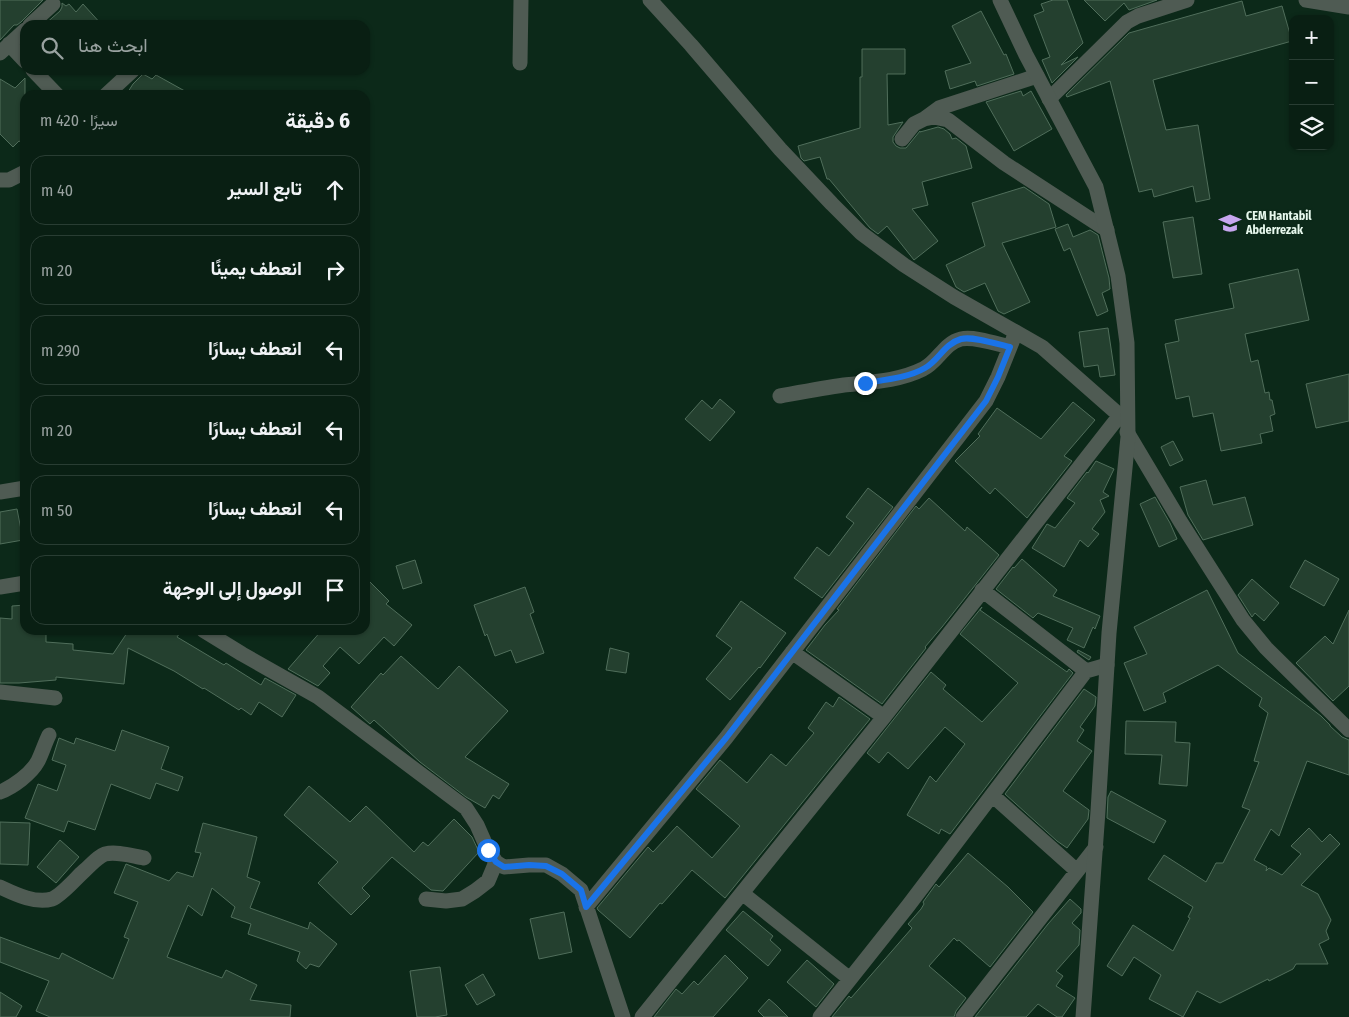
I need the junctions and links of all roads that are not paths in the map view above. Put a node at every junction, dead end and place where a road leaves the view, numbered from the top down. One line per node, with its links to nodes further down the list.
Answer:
1 (520, 0): 12 (street)
2 (650, 0): 24 (street)
3 (1000, 0): 15 (street)
4 (1187, 0): 18 (street)
5 (1306, 0): 7 (street)
6 (53, 4): 8 (street)
7 (1349, 7)
8 (35, 20)
9 (20, 35): 10 (street)
10 (5, 49): 11 (street)
11 (20, 58)
12 (520, 63)
13 (38, 75): 16 (street)
14 (128, 75): 17 (street)
15 (1037, 76): 18 (street); 19 (street)
16 (52, 90)
17 (111, 90)
18 (1049, 99): 23 (street)
19 (924, 119): 20 (street); 23 (street)
20 (902, 139)
21 (20, 174): 22 (street)
22 (0, 180)
23 (1107, 230): 27 (street)
24 (1016, 332): 25 (street); 27 (street)
25 (1010, 347): 26 (street); 34 (street)
26 (780, 396)
27 (1125, 423): 32 (street); 35 (street); 40 (street)
28 (20, 489): 29 (street)
29 (0, 492)
30 (20, 584): 31 (street)
31 (0, 587)
32 (982, 590): 36 (street); 39 (street)
33 (211, 635): 46 (street)
34 (792, 652): 39 (street); 51 (street)
35 (1107, 665): 36 (street); 44 (street)
36 (1086, 671): 43 (street)
37 (0, 692): 38 (street)
38 (55, 698)
39 (884, 716): 49 (street)
40 (1349, 730)
41 (49, 735): 42 (street)
42 (0, 792)
43 (992, 795): 47 (street); 52 (street)
44 (1096, 847): 47 (street); 57 (street)
45 (144, 858): 48 (street)
46 (496, 862): 50 (street); 51 (street)
47 (1077, 871): 56 (street)
48 (0, 887)
49 (742, 893): 52 (street); 54 (street)
50 (426, 899)
51 (586, 907): 53 (street)
52 (850, 979): 55 (street)
53 (622, 1017)
54 (642, 1017)
55 (820, 1017)
56 (963, 1017)
57 (1083, 1017)

